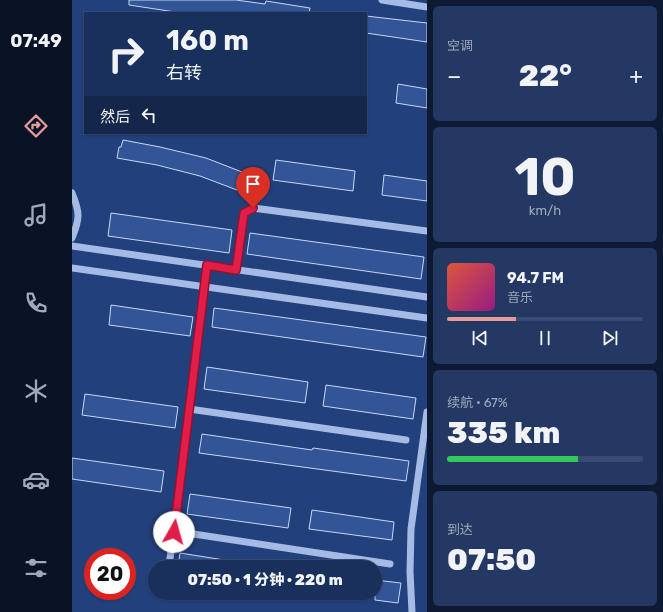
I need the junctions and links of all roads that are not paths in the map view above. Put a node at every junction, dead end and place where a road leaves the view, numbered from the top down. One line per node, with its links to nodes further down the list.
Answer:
1 (382, 0): 2 (street)
2 (427, 7)
3 (72, 193): 5 (street)
4 (427, 231): 9 (street)
5 (72, 238)
6 (72, 246): 7 (street)
7 (207, 265): 9 (street); 10 (street)
8 (72, 268): 10 (street)
9 (236, 270): 11 (street)
10 (205, 287): 12 (street); 13 (street)
11 (427, 297)
12 (427, 318)
13 (189, 409): 15 (street); 16 (street)
14 (427, 412): 19 (street)
15 (406, 440)
16 (174, 532): 17 (street); 18 (street)
17 (170, 560)
18 (390, 564)
19 (412, 612)

